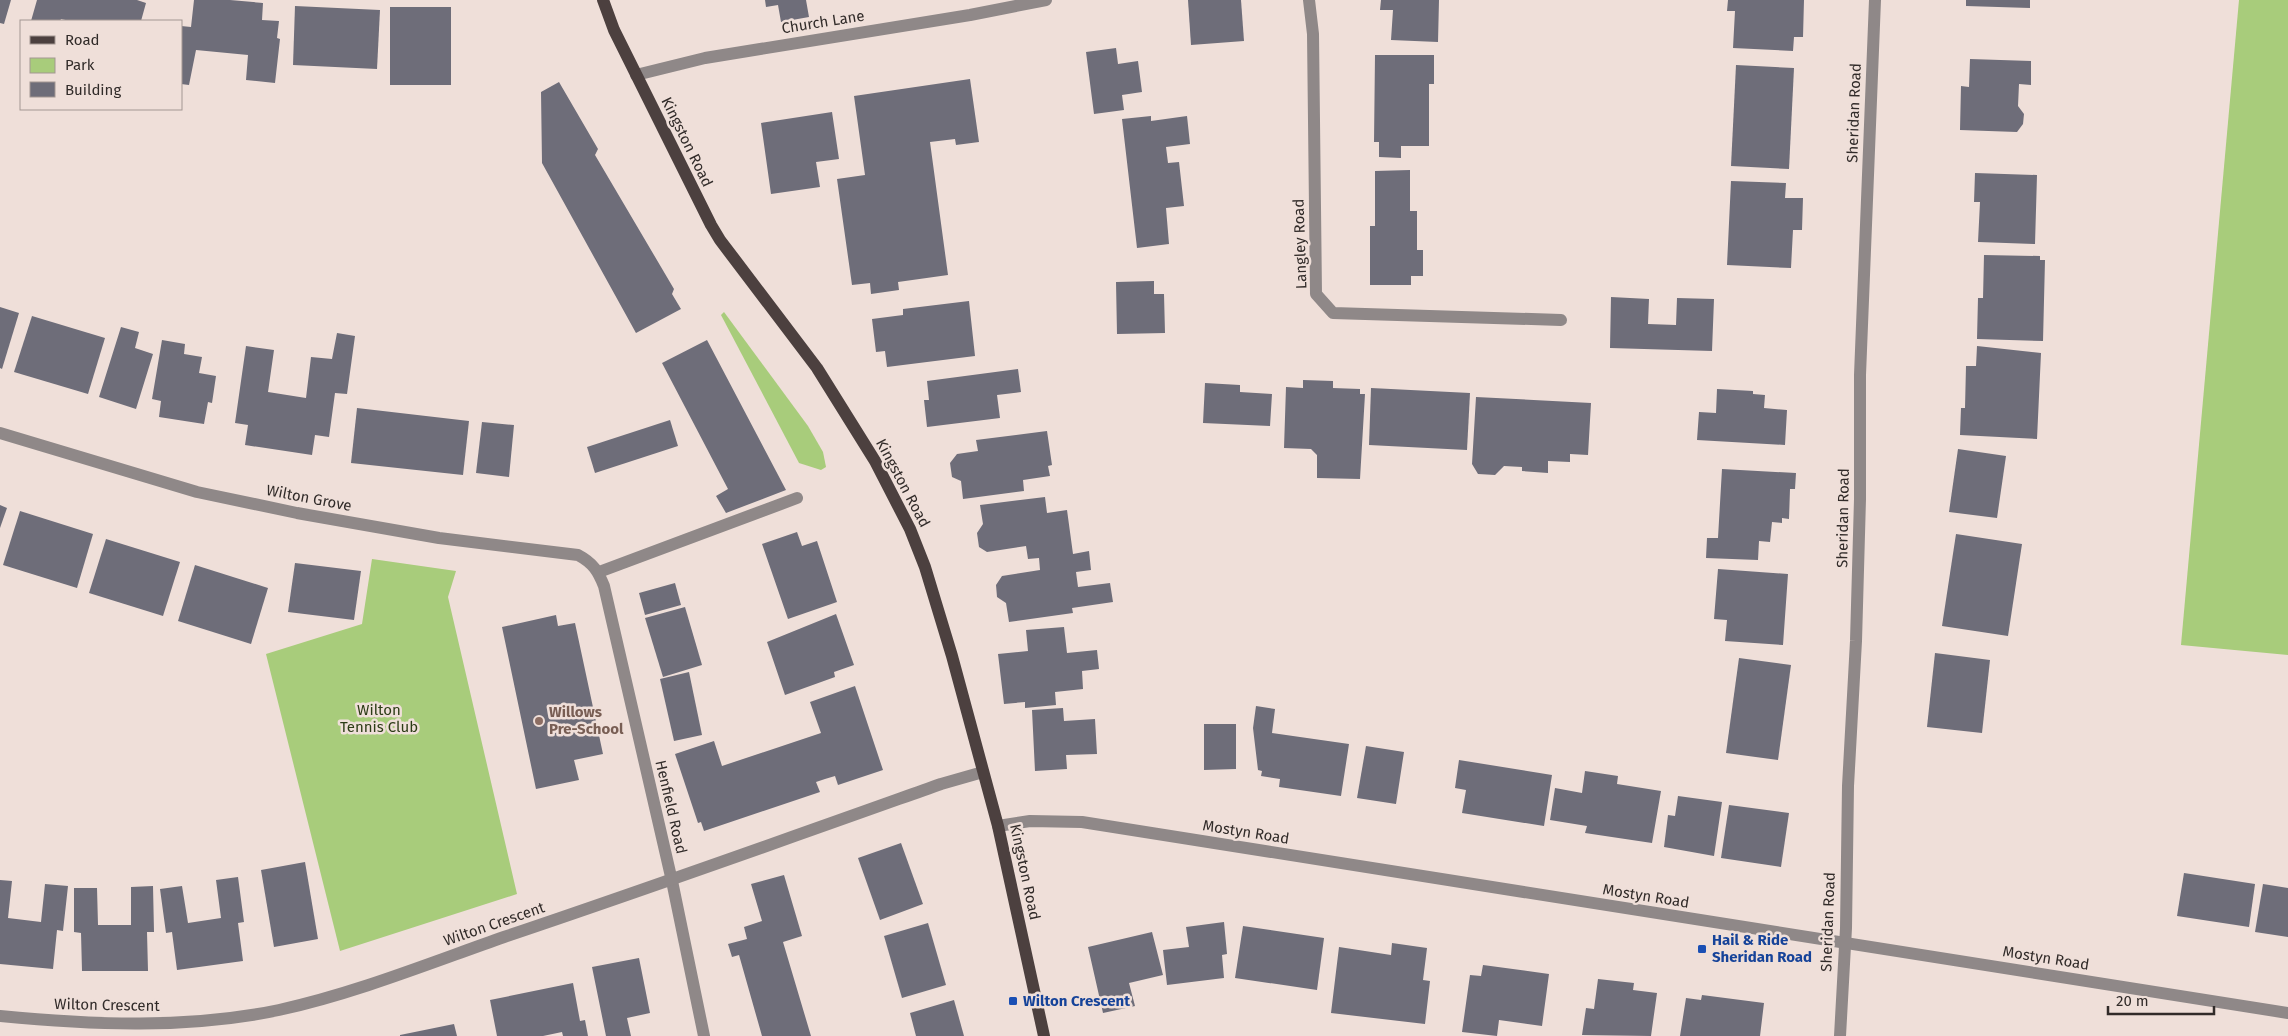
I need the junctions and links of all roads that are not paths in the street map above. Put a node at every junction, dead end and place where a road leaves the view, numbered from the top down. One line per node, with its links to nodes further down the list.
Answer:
1 (603, 0): 5 (main road, Kingston Road)
2 (1046, 0): 5 (street, Church Lane)
3 (1309, 0): 6 (street, Langley Road)
4 (1875, 0): 13 (street, Sheridan Road)
5 (636, 75): 10 (main road, Kingston Road)
6 (1561, 320)
7 (0, 432): 9 (street, Wilton Grove)
8 (798, 498): 9 (street)
9 (599, 572): 12 (street, Henfield Road)
10 (983, 772): 11 (main road, Kingston Road); 12 (street, Wilton Crescent)
11 (998, 826): 13 (street, Mostyn Road); 17 (main road, Kingston Road)
12 (672, 880): 15 (street, Wilton Crescent); 16 (street, Henfield Road)
13 (1844, 943): 14 (street, Mostyn Road); 18 (street, Sheridan Road)
14 (2288, 1013)
15 (0, 1016)
16 (704, 1036)
17 (1044, 1036)
18 (1840, 1036)

